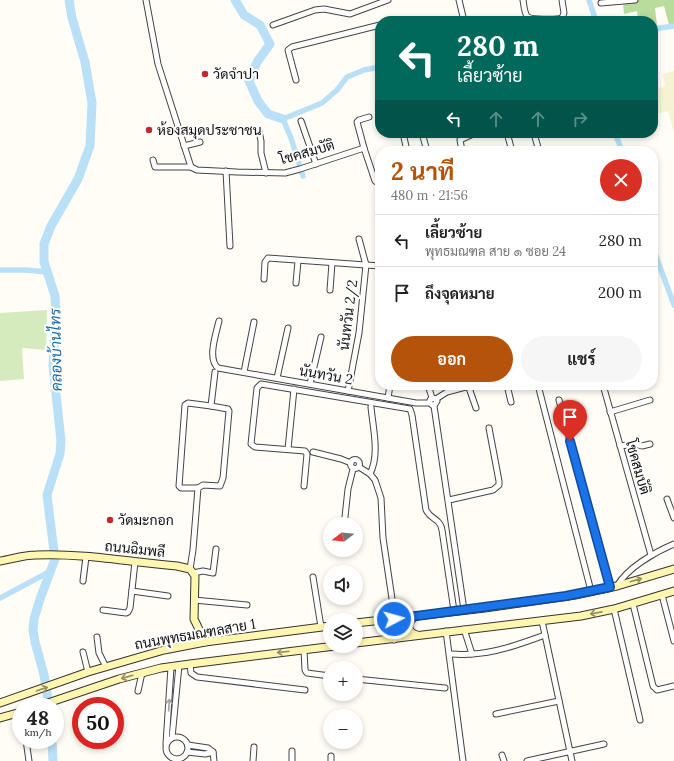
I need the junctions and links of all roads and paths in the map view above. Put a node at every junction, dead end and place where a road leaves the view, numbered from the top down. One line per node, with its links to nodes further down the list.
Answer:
1 (146, 0): 21 (street)
2 (369, 0): 9 (street)
3 (388, 0): 9 (street)
4 (459, 0): 10 (street)
5 (523, 0): 11 (street)
6 (562, 0): 12 (street)
7 (635, 0): 8 (street)
8 (601, 4)
9 (371, 6): 13 (street)
10 (463, 16)
11 (528, 16)
12 (563, 16)
13 (273, 25)
14 (375, 26): 15 (street)
15 (296, 80)
16 (370, 117): 23 (street)
17 (301, 121): 25 (street)
18 (259, 131): 28 (street)
19 (464, 138): 22 (street)
20 (200, 142): 21 (street)
21 (184, 146): 26 (street)
22 (461, 146)
23 (364, 148): 25 (street, โชคสมบัติ); 29 (street)
24 (153, 160): 26 (street, โชคสมบัติ)
25 (316, 164): 28 (street, โชคสมบัติ)
26 (191, 167): 27 (street, โชคสมบัติ)
27 (226, 171): 28 (street, โชคสมบัติ); 31 (street)
28 (266, 173)
29 (375, 181)
30 (359, 239): 34 (street)
31 (230, 246)
32 (298, 261): 33 (street); 36 (street); 37 (street)
33 (332, 263): 34 (street); 38 (street)
34 (366, 265): 35 (street); 55 (street, นันทวัน 2/2)
35 (375, 266)
36 (264, 279)
37 (296, 283)
38 (330, 290)
39 (219, 321): 43 (street)
40 (254, 322): 44 (street)
41 (288, 328): 45 (street)
42 (321, 337): 46 (street)
43 (217, 370): 44 (street, นันทวัน 2); 61 (street)
44 (244, 372): 45 (street, นันทวัน 2)
45 (278, 378): 46 (street, นันทวัน 2)
46 (310, 384): 55 (street, นันทวัน 2)
47 (294, 389): 68 (street); 68 (street); 101 (street)
48 (389, 390): 56 (street)
49 (430, 390): 59 (street)
50 (454, 390): 59 (street)
51 (471, 390): 63 (street)
52 (508, 390): 60 (street)
53 (539, 390): 91 (street)
54 (604, 390): 64 (street, โชคสมบัติ)
55 (348, 391): 56 (street, นันทวัน 2)
56 (388, 398): 59 (street, นันทวัน 2)
57 (559, 400): 89 (street)
58 (650, 400): 64 (street)
59 (433, 401): 76 (street)
60 (511, 402)
61 (211, 406): 74 (street); 74 (street)
62 (371, 407): 72 (street)
63 (476, 408)
64 (610, 412): 67 (street, โชคสมบัติ)
65 (489, 428): 76 (street)
66 (650, 444): 67 (street)
67 (620, 446): 81 (street, โชคสมบัติ)
68 (288, 449): 73 (street)
69 (313, 452): 70 (street)
70 (352, 466): 71 (street); 71 (street); 77 (street)
71 (359, 467): 72 (street)
72 (370, 474): 103 (street)
73 (304, 486)
74 (198, 488): 86 (street)
75 (668, 499): 78 (street)
76 (449, 500): 100 (street)
77 (345, 517)
78 (674, 518)
79 (674, 544): 81 (street)
80 (216, 549): 86 (street)
81 (651, 555): 89 (street)
82 (86, 557): 83 (main road, ถนนฉิมพลี); 84 (main road, ถนนฉิมพลี); 88 (street)
83 (0, 561)
84 (134, 562): 86 (main road, ถนนฉิมพลี); 90 (street)
85 (674, 569): 89 (main road, one-way to 85)
86 (192, 571): 95 (main road)
87 (313, 577): 106 (street)
88 (83, 581)
89 (613, 586): 91 (main road)
90 (132, 591): 94 (street); 99 (street)
91 (591, 591): 100 (main road)
92 (674, 591): 93 (main road)
93 (662, 595): 96 (main road); 113 (street)
94 (168, 596)
95 (194, 600): 97 (street); 114 (main road)
96 (633, 604): 98 (main road); 129 (street)
97 (247, 605)
98 (614, 609): 104 (main road, one-way to 104); 143 (street)
99 (103, 610)
100 (464, 610): 101 (main road)
101 (454, 611): 102 (main road)
102 (414, 617): 103 (main road); 109 (main road)
103 (392, 619): 105 (main road); 112 (main road)
104 (542, 621): 107 (main road); 110 (street)
105 (363, 622)
106 (321, 627): 114 (main road, ถนนพุทธมณฑลสาย 1)
107 (464, 629): 108 (main road); 120 (street)
108 (446, 632): 109 (main road); 119 (street)
109 (417, 635): 112 (main road)
110 (545, 635): 120 (street); 137 (street)
111 (97, 636): 123 (street)
112 (394, 639): 115 (main road)
113 (674, 641)
114 (205, 642): 123 (main road, ถนนพุทธมณฑลสาย 1)
115 (363, 643)
116 (323, 648): 117 (main road, ถนนพุทธมณฑลสาย 1)
117 (304, 650): 121 (main road, ถนนพุทธมณฑลสาย 1, one-way to 121); 127 (street)
118 (83, 652): 125 (street)
119 (450, 654): 120 (street); 162 (street)
120 (472, 654)
121 (190, 664): 122 (main road, ถนนพุทธมณฑลสาย 1); 131 (street)
122 (179, 665): 124 (main road, ถนนพุทธมณฑลสาย 1); 145 (street)
123 (106, 667): 125 (main road, ถนนพุทธมณฑลสาย 1)
124 (171, 667): 126 (main road, ถนนพุทธมณฑลสาย 1); 146 (street, one-way to 124)
125 (88, 672): 133 (main road, ถนนพุทธมณฑลสาย 1, one-way to 125)
126 (142, 673): 132 (street); 135 (main road, ถนนพุทธมณฑลสาย 1, one-way to 135)
127 (323, 675)
128 (363, 679): 130 (street)
129 (674, 686)
130 (445, 688)
131 (305, 690)
132 (138, 691)
133 (16, 697)
134 (12, 698): 136 (main road); 138 (main road, ถนนพุทธมณฑลสาย 1)
135 (64, 698)
136 (0, 699)
137 (559, 701): 139 (street); 154 (street)
138 (0, 703)
139 (496, 714)
140 (12, 715): 142 (main road)
141 (12, 716): 144 (main road)
142 (0, 718)
143 (640, 720)
144 (0, 722)
145 (172, 738): 146 (street); 148 (street)
146 (166, 744): 156 (street)
147 (604, 744): 154 (street)
148 (188, 745): 152 (street); 153 (street)
149 (254, 747): 160 (street)
150 (27, 749): 158 (street)
151 (292, 751): 161 (street)
152 (188, 752): 153 (street); 157 (street)
153 (212, 752): 159 (street)
154 (570, 752): 164 (street); 165 (street)
155 (502, 755): 163 (street)
156 (168, 758): 157 (street)
157 (176, 760)
158 (29, 761)
159 (214, 761)
160 (253, 761)
161 (292, 761)
162 (463, 761)
163 (504, 761)
164 (527, 761)
165 (572, 761)

